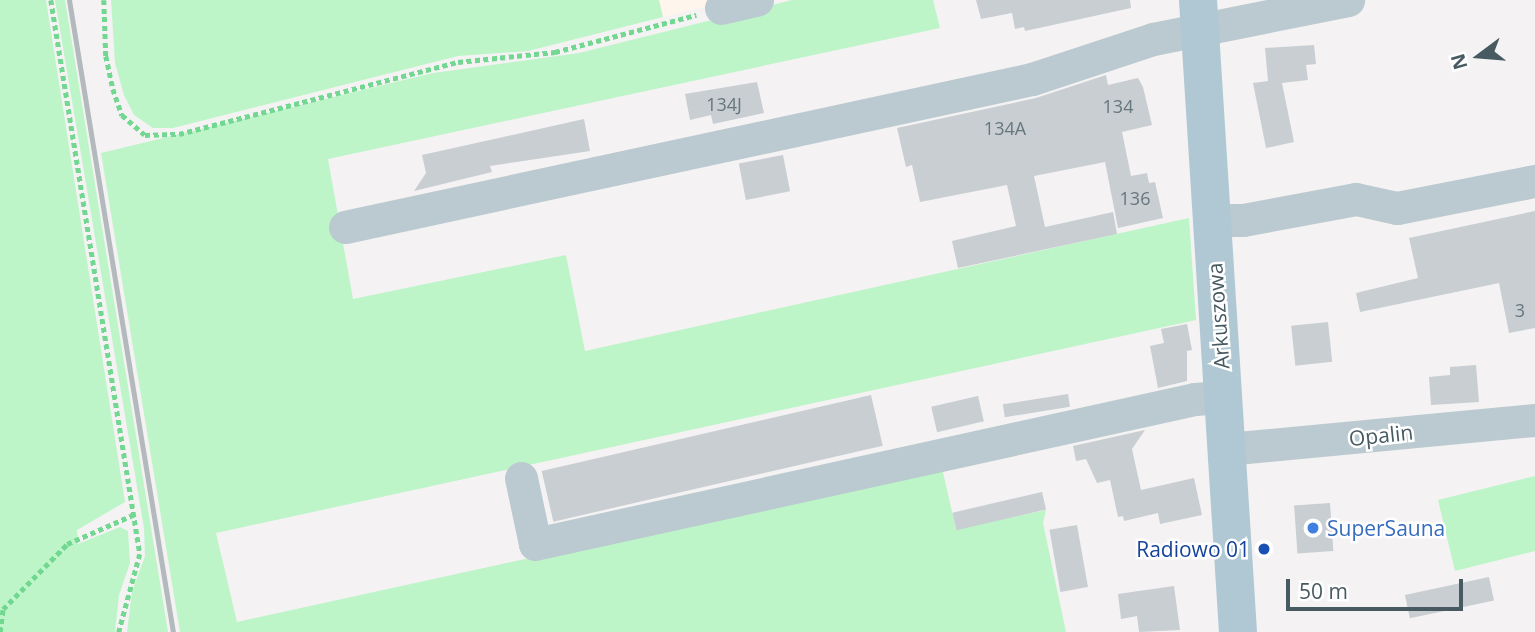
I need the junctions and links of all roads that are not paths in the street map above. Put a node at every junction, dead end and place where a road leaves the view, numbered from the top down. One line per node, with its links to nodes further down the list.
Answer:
1 (757, 0): 3 (street)
2 (1348, 0): 4 (street)
3 (721, 8)
4 (1199, 15): 6 (main road, Arkuszowa); 7 (street)
5 (1535, 181): 6 (street)
6 (1211, 220): 8 (main road, Arkuszowa)
7 (345, 227)
8 (1223, 397): 10 (main road, Arkuszowa); 11 (street)
9 (1535, 420): 10 (street, Opalin)
10 (1227, 449): 12 (main road, Arkuszowa)
11 (521, 478)
12 (1238, 632)

